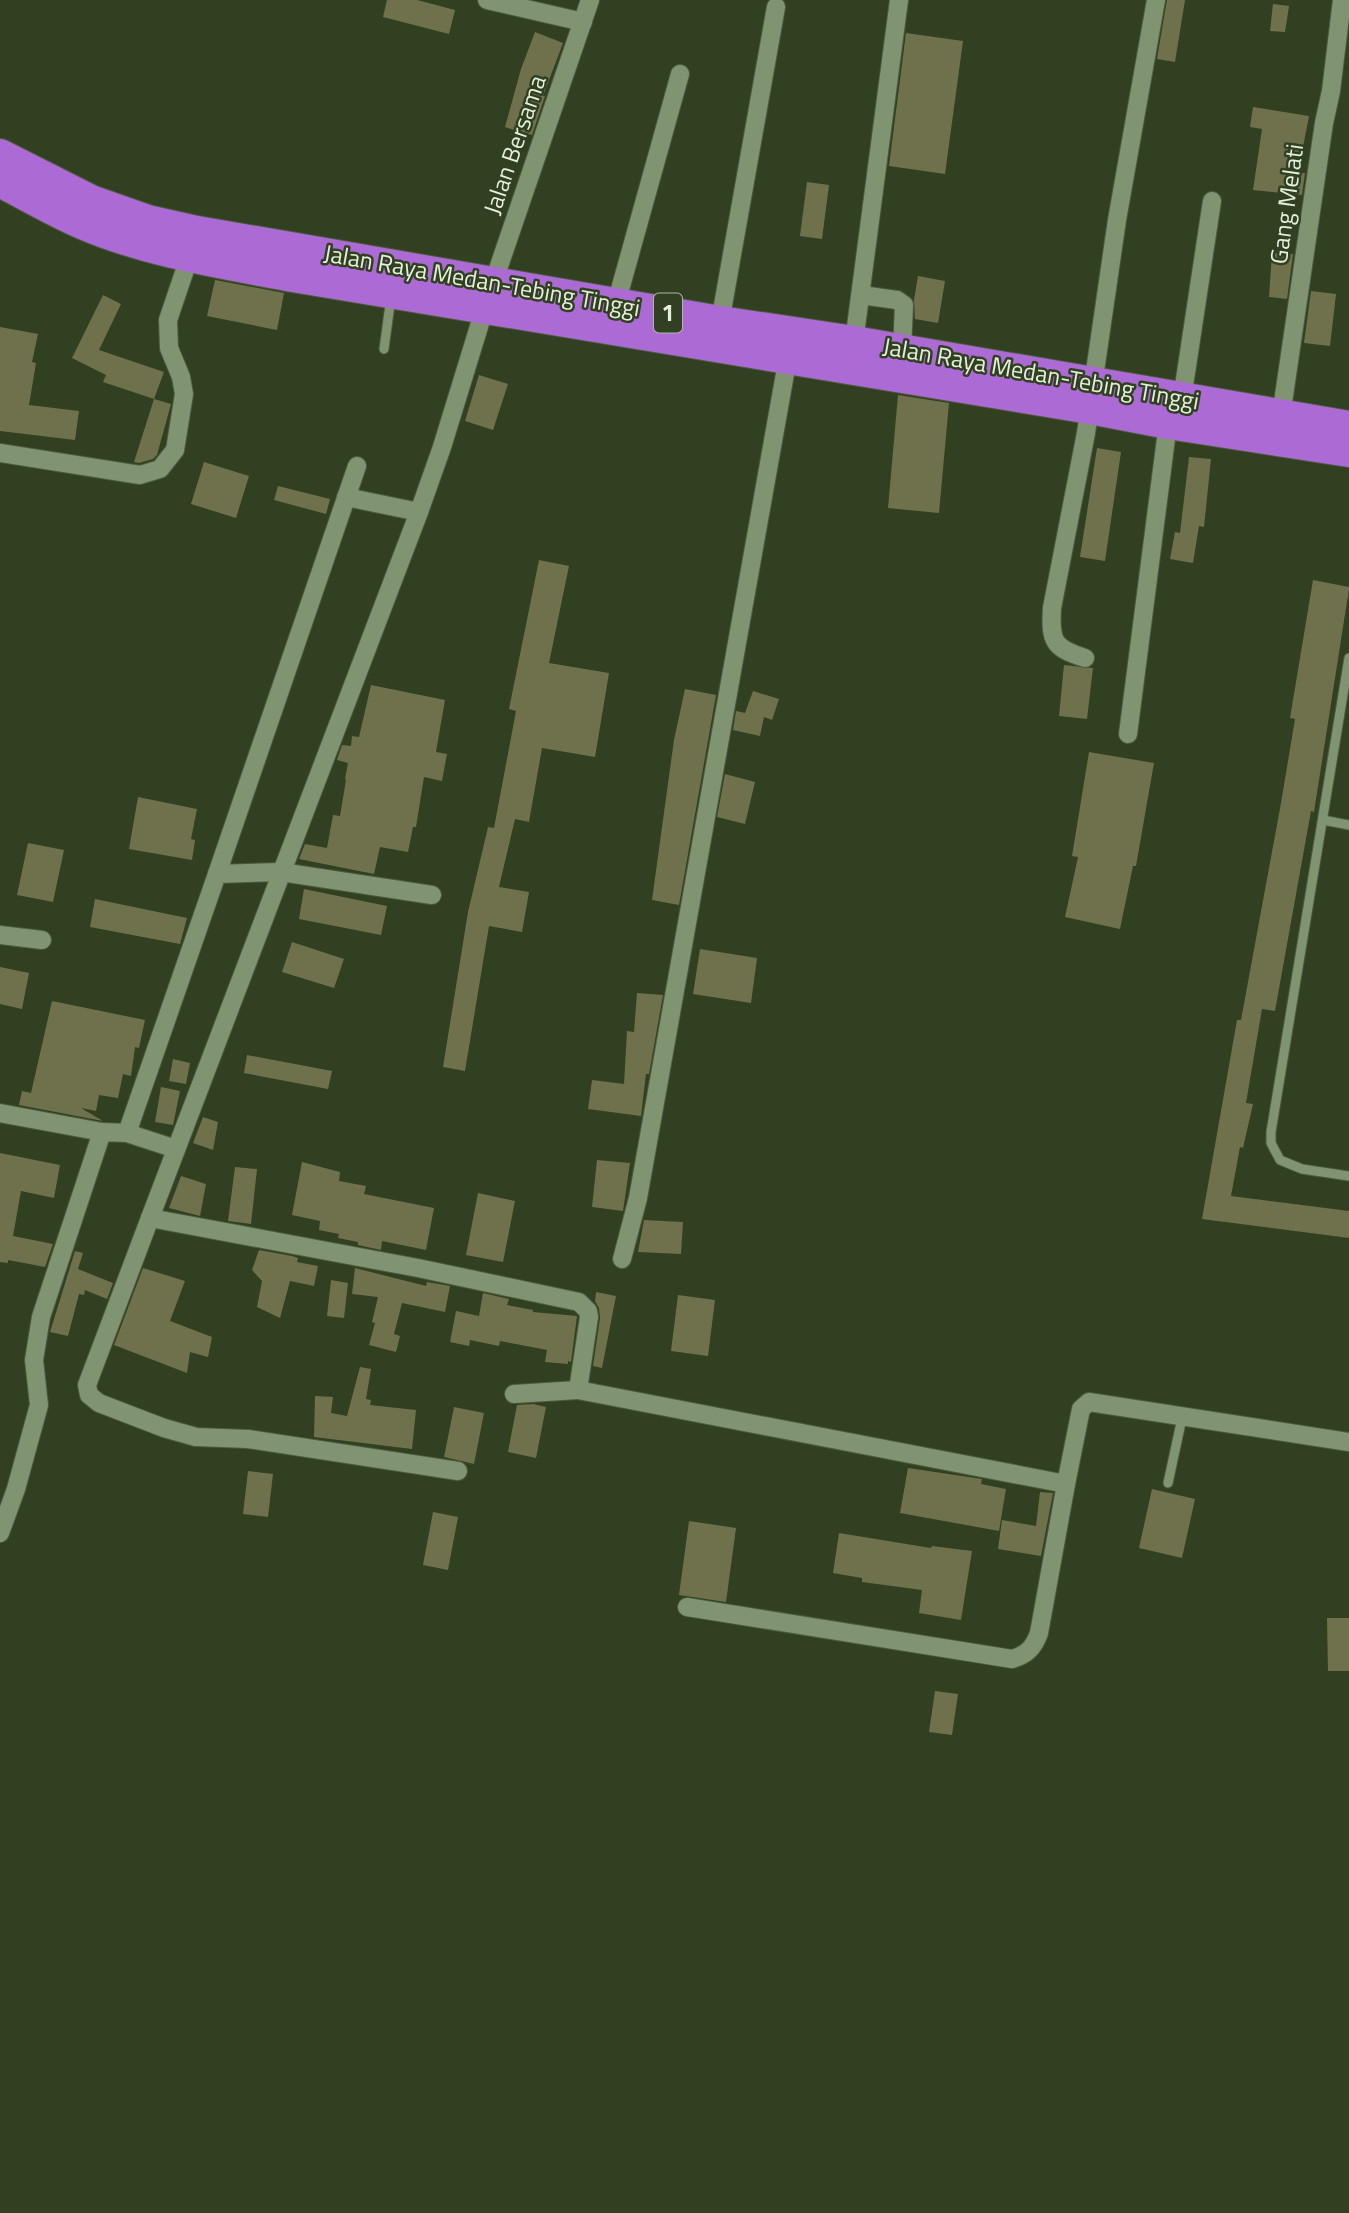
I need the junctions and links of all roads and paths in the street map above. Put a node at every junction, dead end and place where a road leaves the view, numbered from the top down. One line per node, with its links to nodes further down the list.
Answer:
1 (488, 0): 7 (street)
2 (590, 0): 7 (street, Jalan Bersama)
3 (899, 0): 18 (street)
4 (1156, 0): 25 (street)
5 (1342, 0): 27 (street, Gang Melati)
6 (776, 7): 20 (street)
7 (583, 22): 17 (street, Jalan Bersama)
8 (680, 74): 19 (street)
9 (0, 146): 13 (highway)
10 (0, 155): 13 (highway, Jalan Raya Medan-Tebing Tinggi / 1)
11 (0, 181): 13 (highway, Jalan Raya Medan-Tebing Tinggi / 1)
12 (0, 189): 13 (highway)
13 (45, 192): 15 (highway, Jalan Raya Medan-Tebing Tinggi / 1)
14 (1212, 201): 26 (street)
15 (193, 244): 16 (highway, Jalan Raya Medan-Tebing Tinggi / 1); 17 (highway, Jalan Raya Medan-Tebing Tinggi / 1); 30 (street)
16 (392, 292): 17 (highway, Jalan Raya Medan-Tebing Tinggi / 1); 22 (lane)
17 (489, 295): 19 (highway, Jalan Raya Medan-Tebing Tinggi / 1); 20 (highway, Jalan Raya Medan-Tebing Tinggi / 1); 33 (street, Jalan Bersama)
18 (861, 295): 21 (street); 23 (street)
19 (616, 304): 20 (highway, Jalan Raya Medan-Tebing Tinggi / 1)
20 (736, 333): 21 (highway, Jalan Raya Medan-Tebing Tinggi / 1); 24 (highway, Jalan Raya Medan-Tebing Tinggi / 1)
21 (854, 342): 23 (highway, Jalan Raya Medan-Tebing Tinggi / 1)
22 (384, 349)
23 (902, 350): 25 (highway, Jalan Raya Medan-Tebing Tinggi / 1)
24 (788, 357): 25 (highway, Jalan Raya Medan-Tebing Tinggi / 1); 50 (street)
25 (1092, 396): 26 (highway, Jalan Raya Medan-Tebing Tinggi / 1); 34 (street)
26 (1175, 411): 27 (highway, Jalan Raya Medan-Tebing Tinggi / 1); 29 (highway, Jalan Raya Medan-Tebing Tinggi / 1); 36 (street)
27 (1281, 416): 28 (highway, Jalan Raya Medan-Tebing Tinggi / 1)
28 (1349, 427)
29 (1349, 451)
30 (0, 453)
31 (357, 467): 32 (street)
32 (346, 497): 33 (street); 40 (street)
33 (419, 512): 39 (street, Jalan Bersama)
34 (1085, 658)
35 (1349, 659): 37 (lane)
36 (1128, 734)
37 (1323, 820): 38 (lane); 48 (lane)
38 (1349, 825)
39 (281, 872): 40 (street); 41 (street); 47 (street, Jalan Bersama)
40 (217, 874): 46 (street)
41 (432, 895)
42 (0, 935): 43 (street)
43 (42, 940)
44 (0, 1113): 45 (street)
45 (102, 1132): 46 (street); 58 (street)
46 (127, 1133): 47 (street)
47 (176, 1149): 49 (street, Jalan Bersama)
48 (1349, 1176)
49 (149, 1219): 51 (street); 55 (street, Jalan Bersama)
50 (622, 1259)
51 (578, 1390): 52 (street); 57 (street)
52 (514, 1394)
53 (1182, 1418): 54 (street); 56 (lane); 57 (street)
54 (1349, 1443)
55 (458, 1471)
56 (1168, 1483)
57 (1066, 1484): 59 (street)
58 (0, 1533)
59 (687, 1607)

